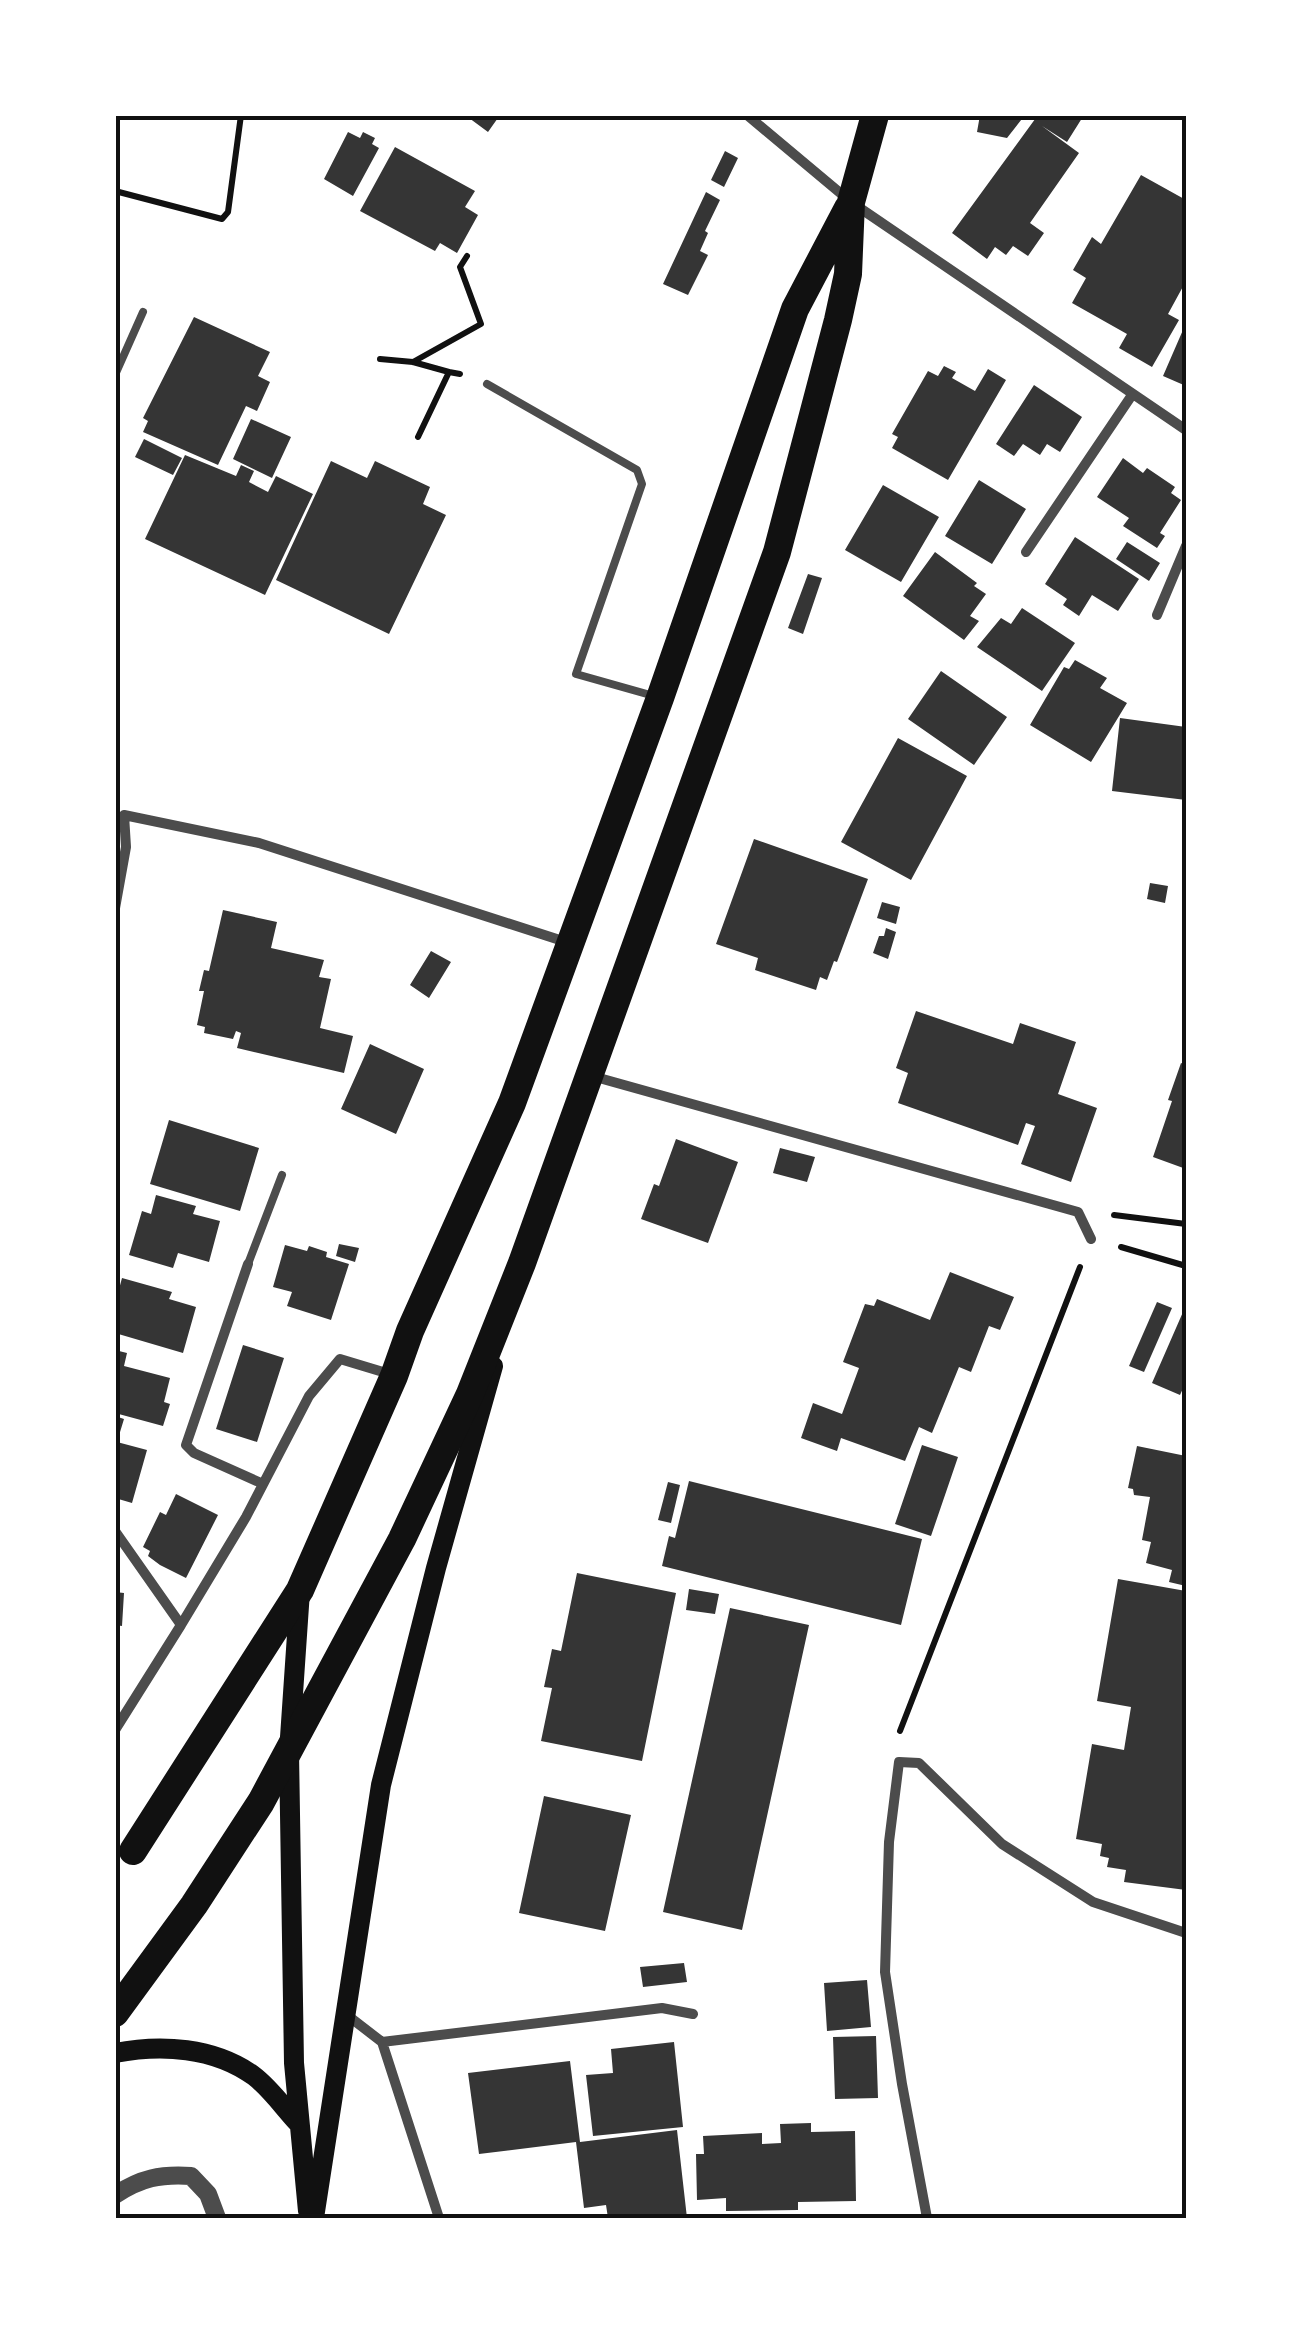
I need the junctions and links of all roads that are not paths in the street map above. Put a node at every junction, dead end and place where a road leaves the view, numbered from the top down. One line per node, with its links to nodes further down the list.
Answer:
1 (747, 115): 3 (street)
2 (875, 115): 3 (highway)
3 (852, 202): 7 (street); 12 (highway); 16 (highway)
4 (143, 312): 5 (lane)
5 (115, 375)
6 (487, 384): 12 (lane)
7 (1132, 395): 8 (street); 10 (street)
8 (1186, 430)
9 (1186, 546): 11 (street)
10 (1026, 552)
11 (1157, 615)
12 (660, 698): 15 (highway)
13 (120, 816): 14 (street); 15 (street)
14 (115, 908)
15 (571, 943): 21 (highway)
16 (590, 1076): 18 (street); 19 (highway)
17 (282, 1176): 20 (lane)
18 (1091, 1239)
19 (522, 1262): 27 (highway); 32 (main road)
20 (248, 1264): 22 (street)
21 (394, 1376): 22 (street); 24 (highway)
22 (261, 1483): 25 (street)
23 (115, 1531): 25 (street)
24 (300, 1590): 27 (main road); 28 (highway)
25 (182, 1625): 26 (street)
26 (115, 1730)
27 (289, 1752): 30 (highway); 35 (main road)
28 (133, 1851)
29 (1186, 1932): 40 (street)
30 (115, 2013)
31 (693, 2014): 33 (street)
32 (347, 2016): 33 (street); 38 (main road)
33 (382, 2042): 39 (street)
34 (115, 2053): 35 (main road)
35 (298, 2123): 38 (main road)
36 (115, 2195): 37 (street)
37 (217, 2218)
38 (311, 2218)
39 (438, 2218)
40 (927, 2218)

